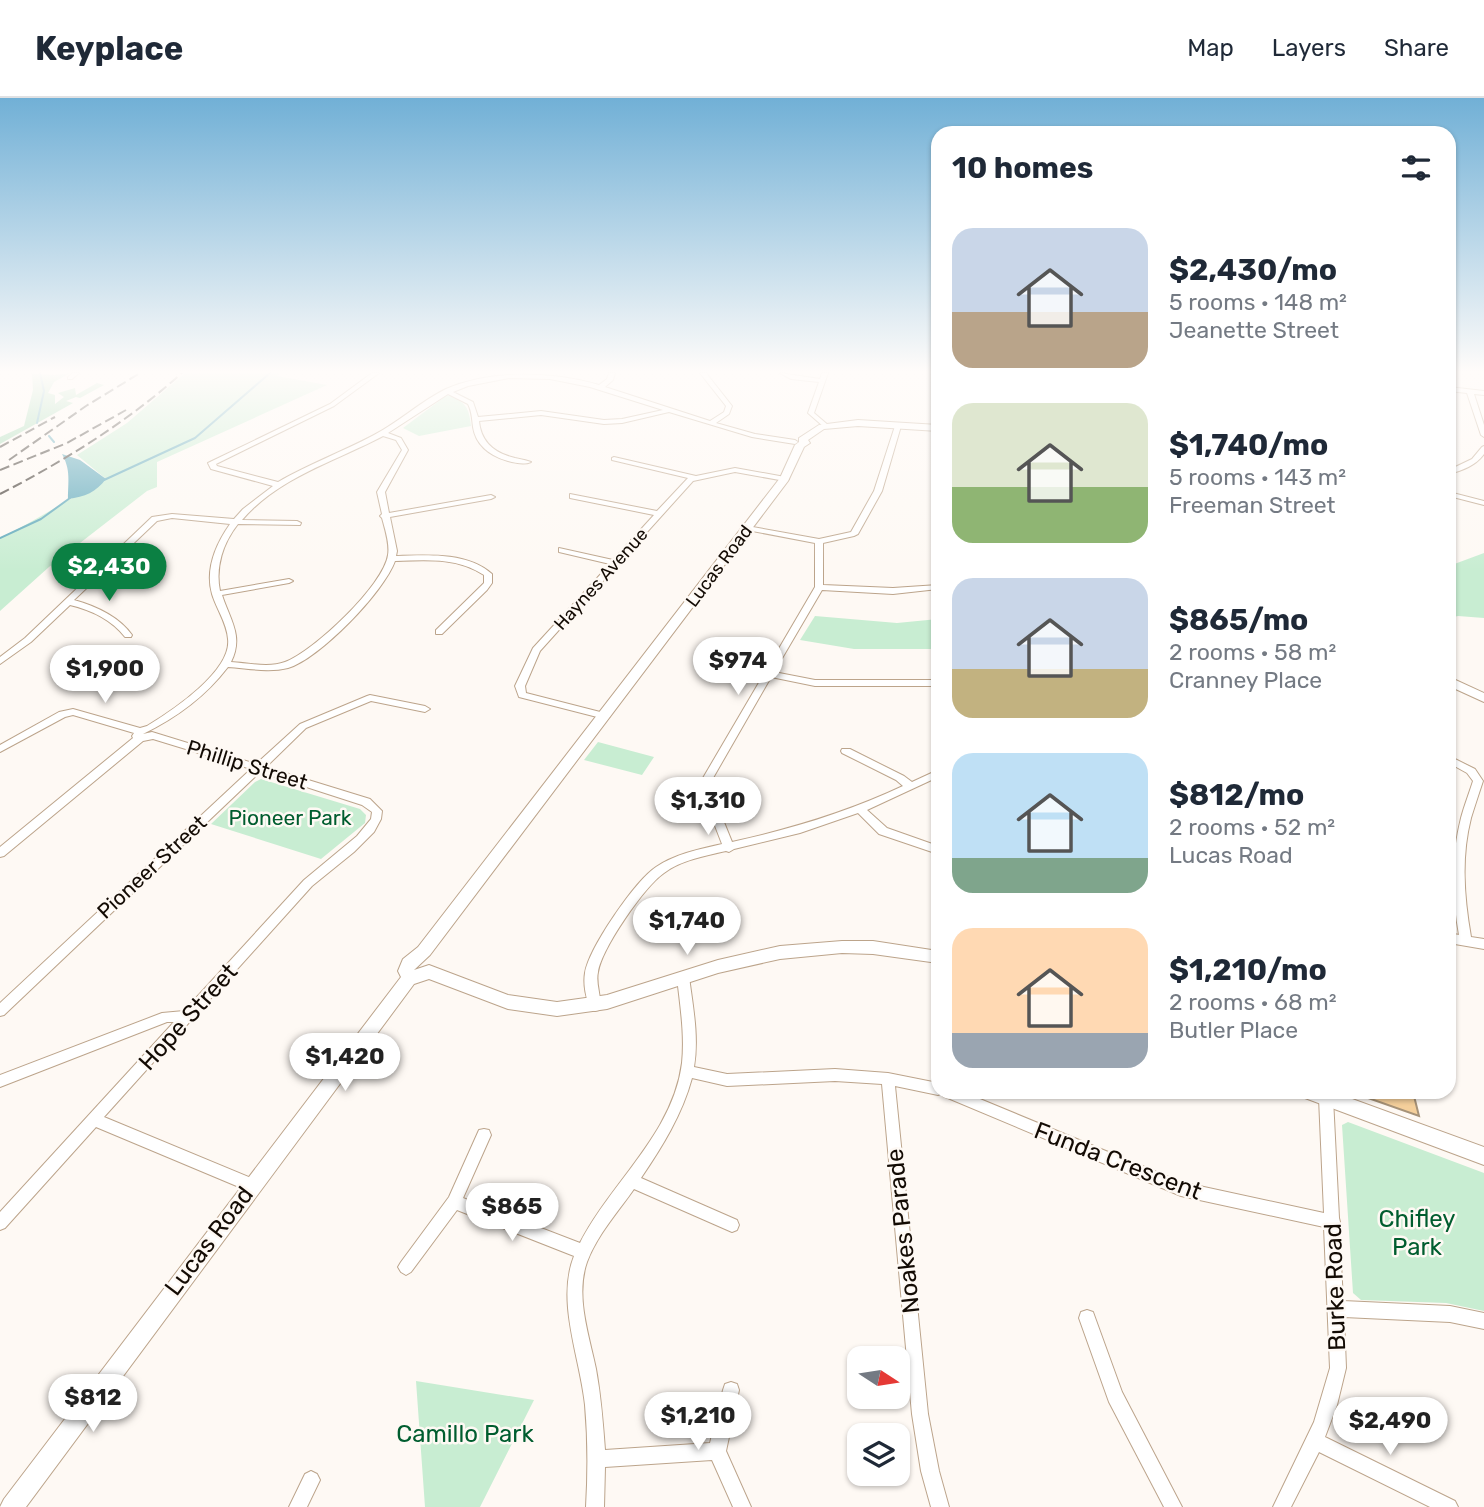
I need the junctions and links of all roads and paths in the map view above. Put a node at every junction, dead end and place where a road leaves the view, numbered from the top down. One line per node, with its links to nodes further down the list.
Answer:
1 (262, 439): 15 (street)
2 (371, 439): 15 (street)
3 (398, 439): 21 (street)
4 (479, 439): 11 (street)
5 (771, 439): 8 (street)
6 (803, 439): 8 (street)
7 (894, 439): 25 (street)
8 (799, 442): 14 (street, Lucas Road)
9 (1483, 452): 12 (street)
10 (614, 459): 13 (street)
11 (527, 462)
12 (1456, 469)
13 (693, 477): 14 (street); 20 (street, Haynes Avenue)
14 (785, 479): 24 (street, Lucas Road)
15 (279, 485): 22 (street)
16 (573, 496): 20 (street)
17 (1456, 496): 19 (street)
18 (491, 497): 21 (street)
19 (1484, 503)
20 (659, 514): 28 (street, Haynes Avenue)
21 (384, 516): 27 (street)
22 (237, 522): 23 (street); 32 (street); 33 (street)
23 (297, 523)
24 (747, 528): 25 (street); 43 (street, Lucas Road)
25 (819, 541): 30 (street)
26 (562, 550): 28 (street)
27 (392, 559): 34 (street); 37 (street)
28 (616, 563): 43 (street, Haynes Avenue)
29 (289, 580): 32 (street)
30 (819, 587): 31 (street); 38 (street)
31 (931, 588)
32 (216, 594): 37 (street)
33 (70, 602): 35 (street); 36 (street)
34 (439, 632)
35 (128, 635)
36 (0, 660)
37 (227, 664): 44 (street)
38 (769, 674): 39 (street); 53 (street)
39 (931, 683)
40 (1456, 684): 41 (street)
41 (1484, 698)
42 (425, 709): 48 (street, Pioneer Street)
43 (605, 716): 60 (street, Lucas Road)
44 (146, 733): 45 (street, Phillip Street); 48 (street, Phillip Street); 55 (street)
45 (0, 750)
46 (846, 751): 50 (street)
47 (1456, 763): 57 (street)
48 (258, 768): 52 (street, Phillip Street); 63 (street, Pioneer Street)
49 (931, 777): 50 (street)
50 (911, 787): 51 (street)
51 (861, 810): 53 (street); 54 (street)
52 (378, 815): 64 (street, Hope Street)
53 (729, 848): 62 (street)
54 (931, 848)
55 (0, 853)
56 (1456, 939): 57 (street)
57 (1466, 941): 58 (street)
58 (1484, 944)
59 (931, 956): 61 (street)
60 (421, 968): 62 (street); 76 (street, Lucas Road)
61 (682, 977): 62 (street); 65 (street)
62 (595, 1006)
63 (0, 1012)
64 (188, 1016): 67 (street); 72 (street, Hope Street)
65 (687, 1071): 66 (street); 75 (street)
66 (888, 1079): 68 (street); 95 (street, Noakes Parade)
67 (0, 1082)
68 (931, 1087)
69 (965, 1099): 78 (street, Funda Crescent)
70 (1319, 1099): 78 (street, Burke Road)
71 (1330, 1099): 74 (street)
72 (95, 1120): 76 (street); 79 (street, Hope Street)
73 (484, 1135): 77 (street)
74 (1484, 1156)
75 (630, 1180): 80 (street); 81 (street)
76 (251, 1185): 91 (street, Lucas Road)
77 (454, 1202): 81 (street); 82 (street)
78 (1333, 1222): 83 (street, Burke Road)
79 (0, 1223)
80 (732, 1225)
81 (584, 1252): 89 (street)
82 (406, 1267)
83 (1337, 1310): 85 (street); 87 (street, Burke Road)
84 (1087, 1318): 96 (street)
85 (1484, 1321)
86 (731, 1390): 88 (street)
87 (1315, 1441): 97 (street, Burke Road); 98 (street)
88 (717, 1451): 89 (street); 94 (street)
89 (598, 1459): 93 (street)
90 (312, 1480): 92 (street)
91 (12, 1507)
92 (298, 1507)
93 (595, 1507)
94 (742, 1507)
95 (940, 1507)
96 (1173, 1507)
97 (1282, 1507)
98 (1449, 1507)

